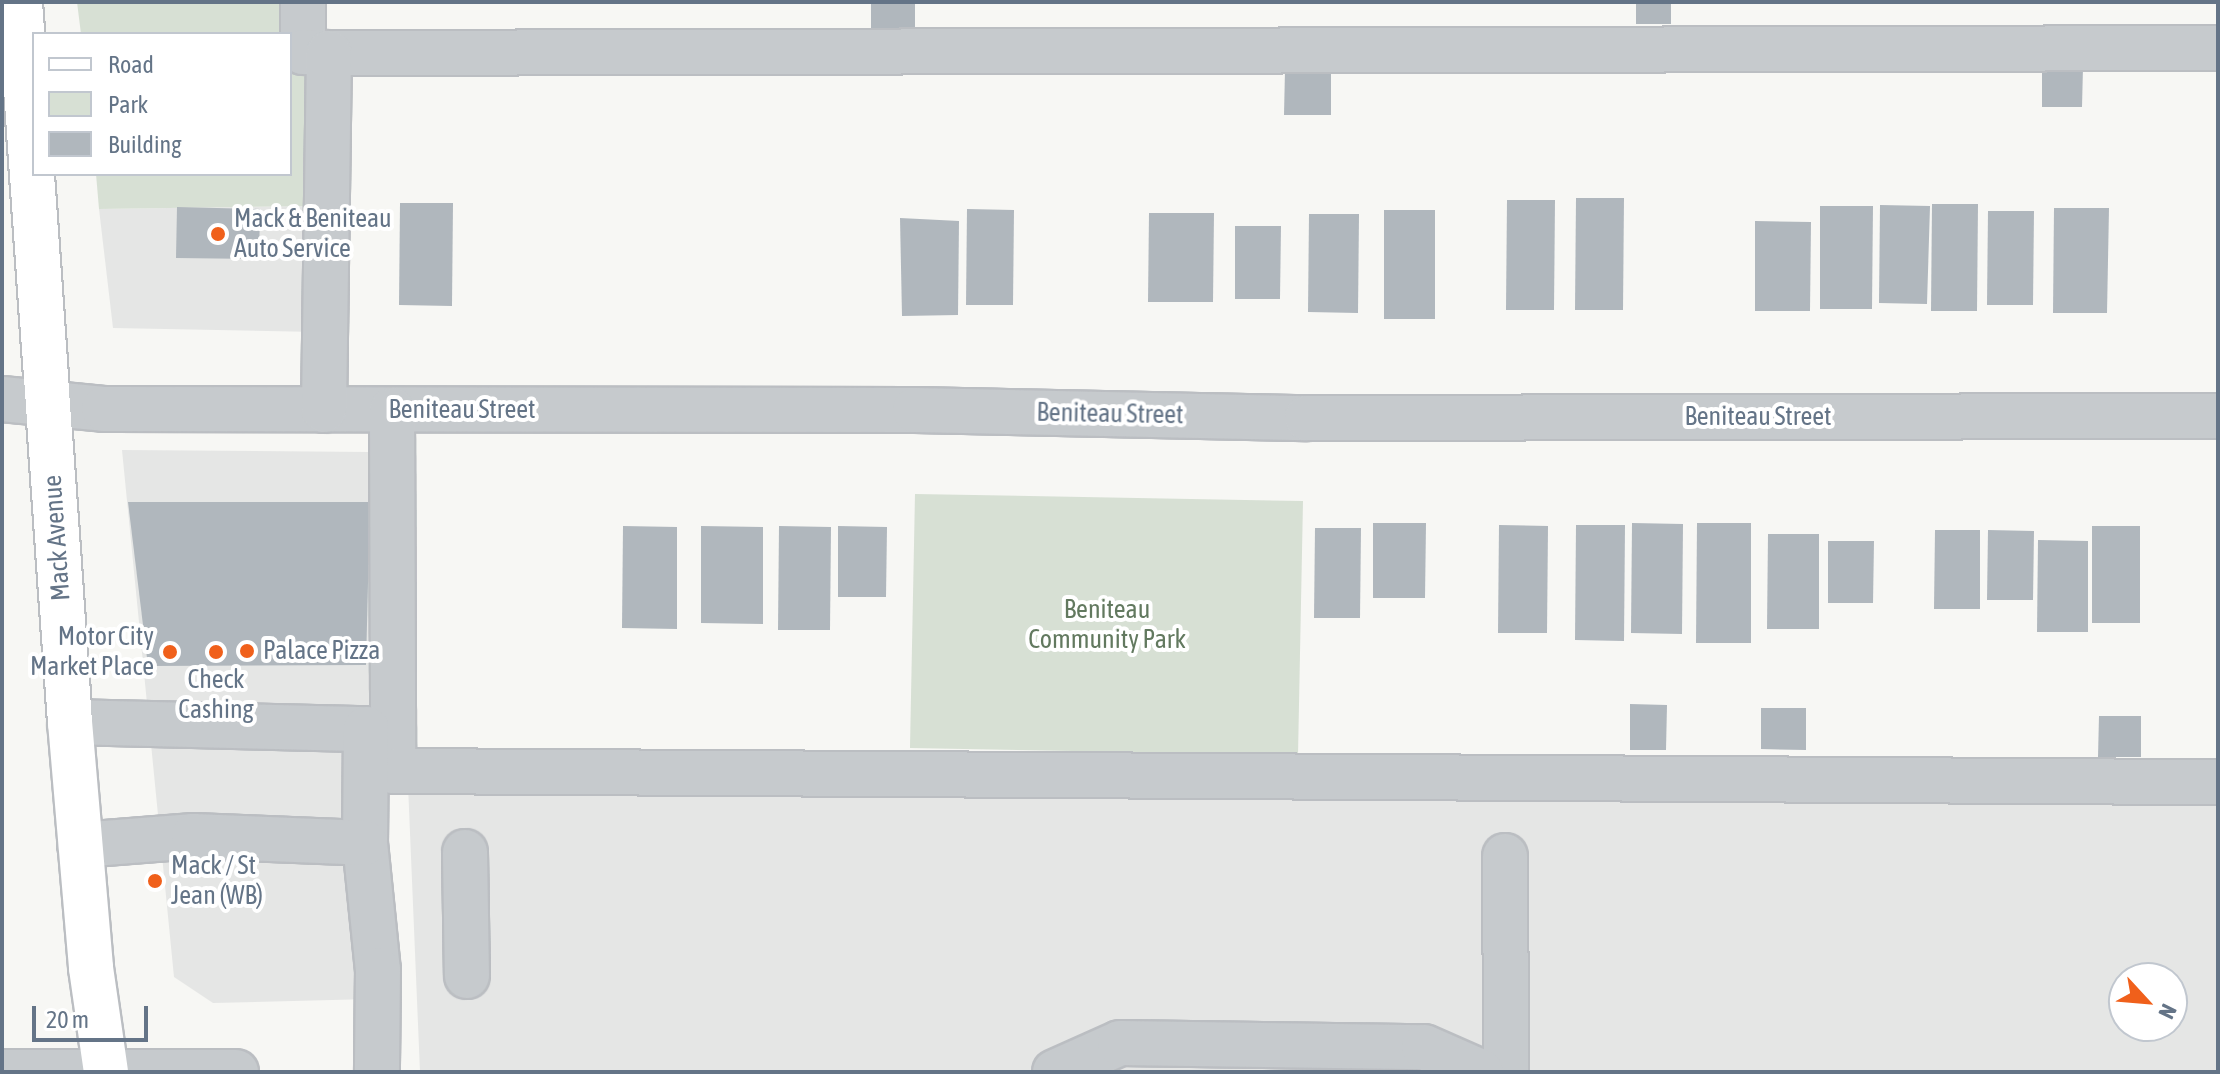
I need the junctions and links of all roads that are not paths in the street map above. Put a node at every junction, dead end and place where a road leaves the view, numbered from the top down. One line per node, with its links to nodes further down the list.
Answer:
1 (20, 2): 5 (main road, Mack Avenue)
2 (303, 2): 4 (street)
3 (2218, 48): 4 (street)
4 (329, 53): 9 (street)
5 (32, 174)
6 (32, 176): 8 (main road, Mack Avenue)
7 (2, 399): 8 (street, Beniteau Street)
8 (48, 403): 9 (street, Beniteau Street); 12 (main road, Mack Avenue)
9 (324, 410): 10 (street, Beniteau Street)
10 (392, 410): 11 (street, Beniteau Street); 13 (street)
11 (2218, 416)
12 (70, 722): 13 (street); 16 (main road, Mack Avenue)
13 (379, 771): 14 (street); 15 (street)
14 (2218, 782)
15 (365, 843): 16 (street); 23 (street)
16 (80, 845): 21 (main road, Mack Avenue)
17 (465, 852): 19 (street)
18 (1505, 856): 26 (street)
19 (467, 976)
20 (2, 1072): 21 (street)
21 (106, 1072): 22 (street)
22 (236, 1072)
23 (377, 1072)
24 (1055, 1072): 25 (street)
25 (1481, 1072)
26 (1506, 1072)

